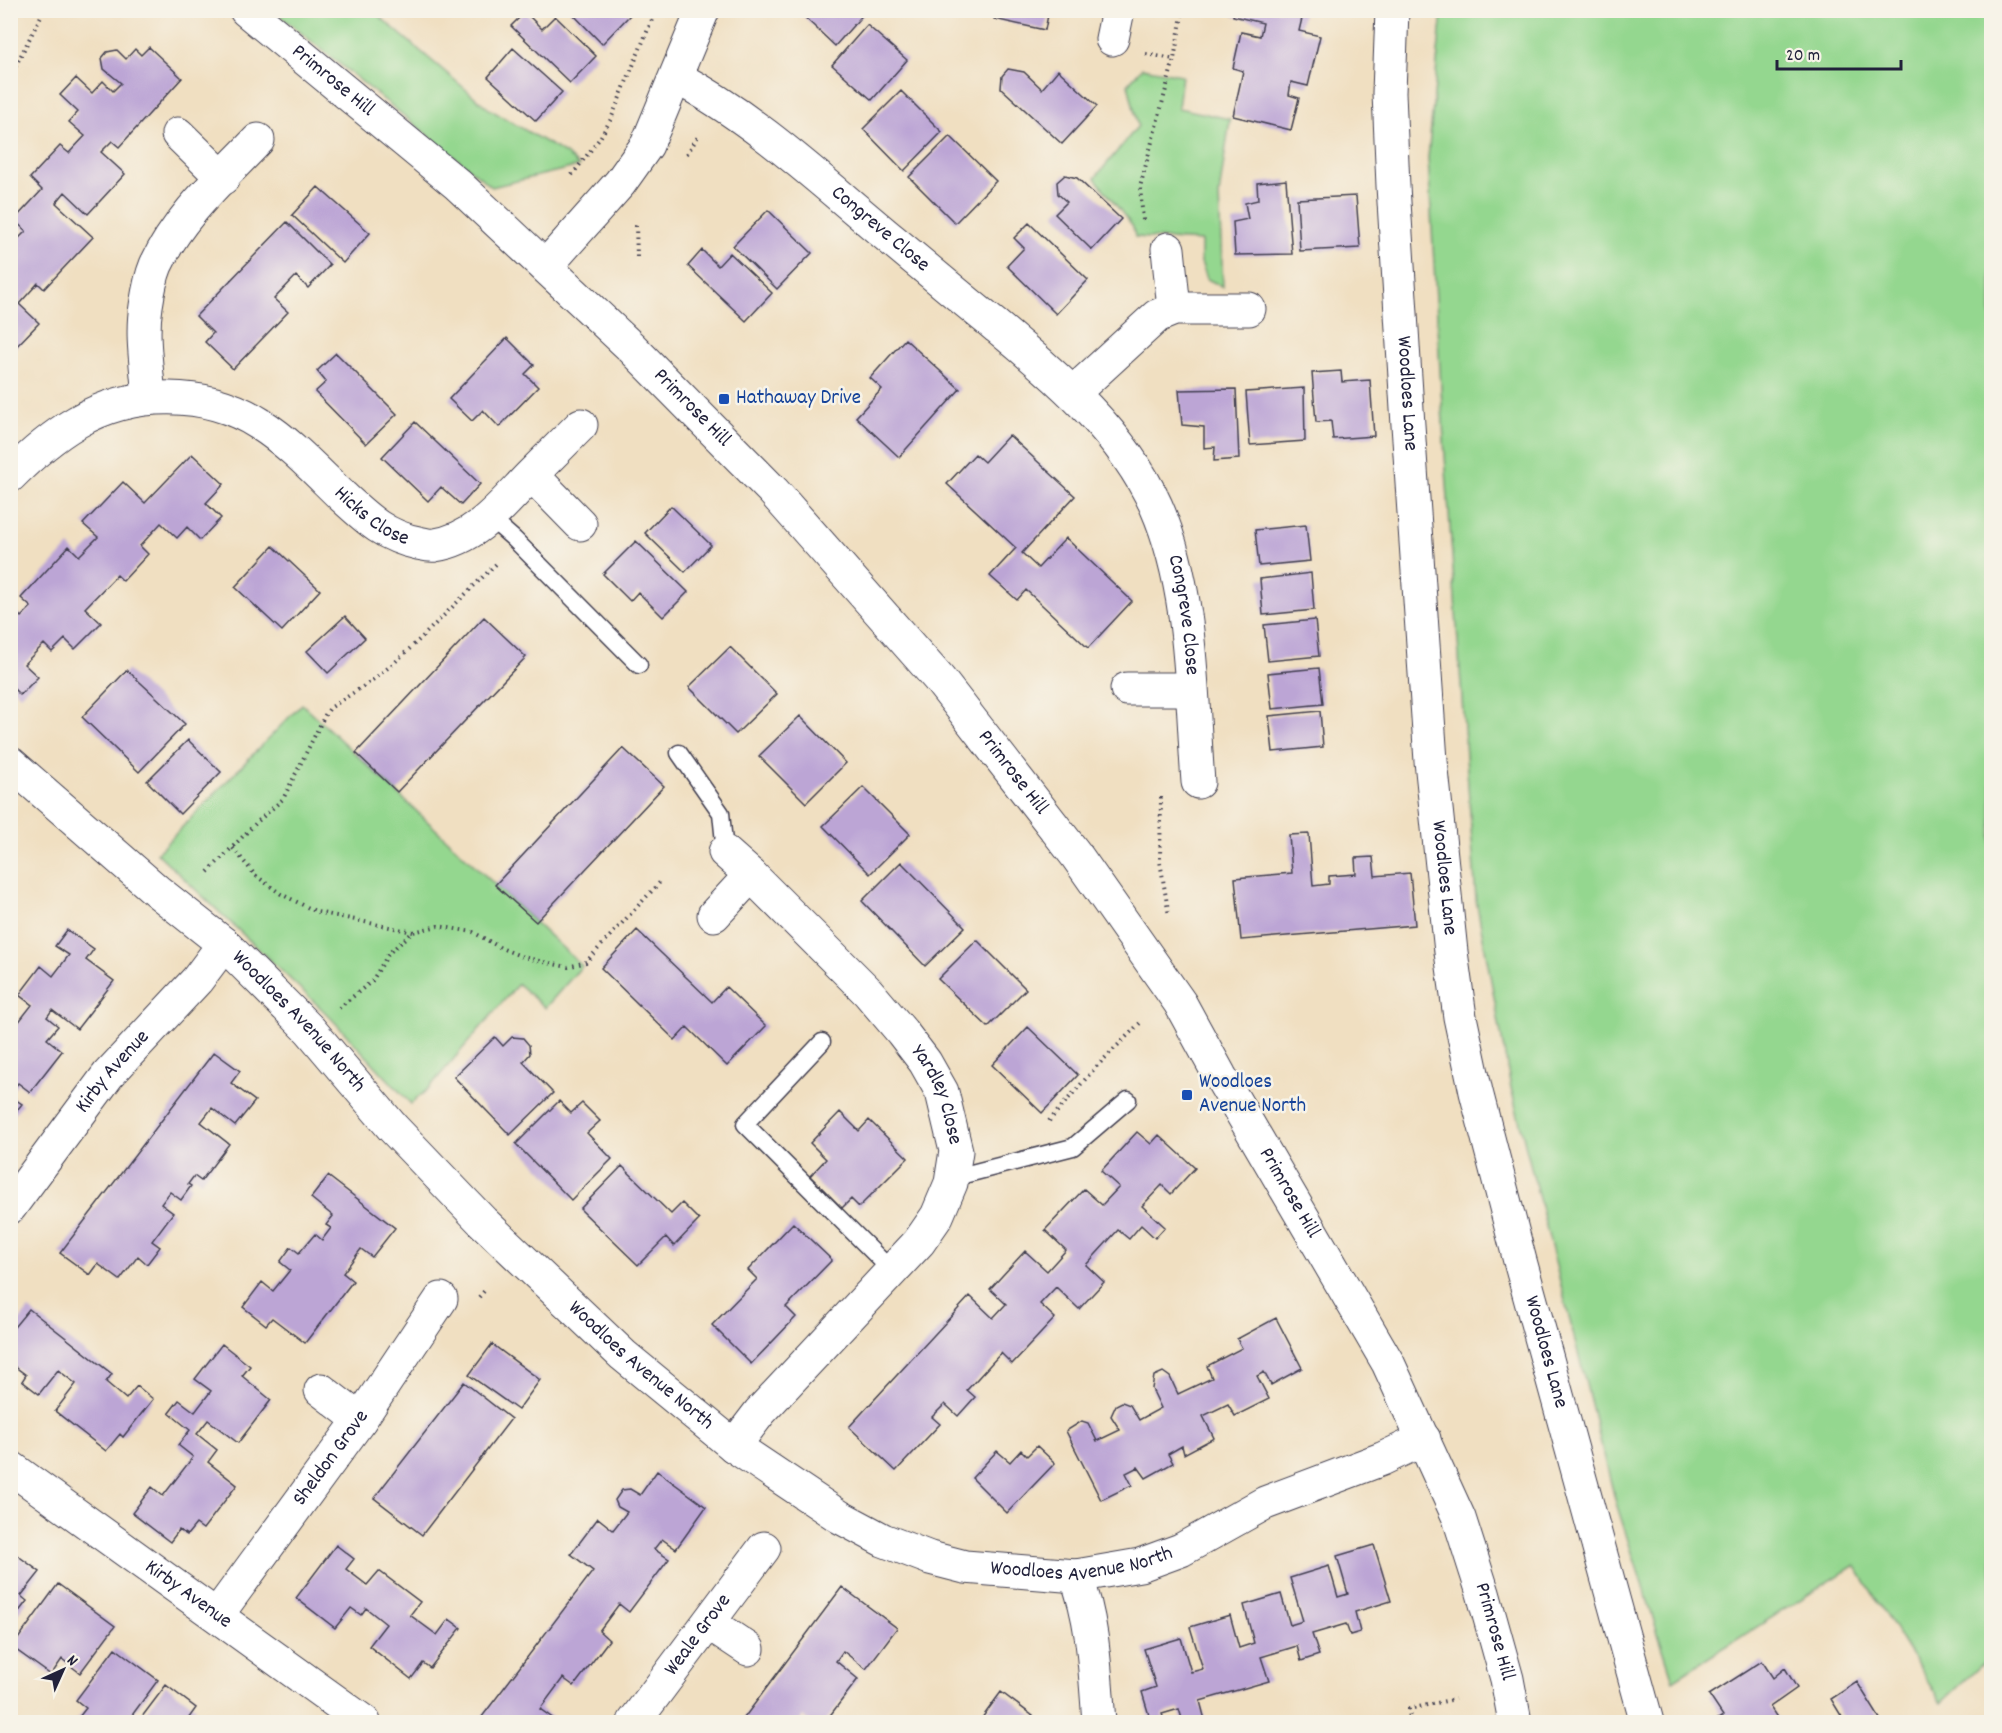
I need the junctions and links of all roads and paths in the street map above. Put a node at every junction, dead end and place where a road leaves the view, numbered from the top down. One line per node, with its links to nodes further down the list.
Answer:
1 (44, 10): 7 (path)
2 (246, 10): 14 (street, Primrose Hill)
3 (656, 10): 11 (path)
4 (703, 10): 8 (street)
5 (1392, 10): 65 (street, Woodloes Lane)
6 (1174, 59): 13 (path)
7 (10, 77)
8 (676, 77): 14 (street); 17 (street, Congreve Close)
9 (178, 134): 12 (street)
10 (258, 140): 12 (street)
11 (572, 174)
12 (223, 178): 18 (street)
13 (1155, 240): 15 (street)
14 (546, 266): 51 (street, Primrose Hill)
15 (1174, 309): 16 (street); 17 (street)
16 (1249, 309)
17 (1073, 393): 27 (street, Congreve Close)
18 (149, 398): 21 (street, Hicks Close); 22 (street, Hicks Close)
19 (580, 425): 20 (street, Hicks Close)
20 (532, 475): 22 (street, Hicks Close); 23 (street)
21 (10, 476)
22 (490, 518): 24 (lane)
23 (580, 524)
24 (514, 539): 25 (lane); 31 (path)
25 (639, 665)
26 (1127, 689): 27 (street, Congreve Close)
27 (1191, 689): 30 (street, Congreve Close)
28 (679, 753): 32 (lane)
29 (10, 763): 39 (street, Woodloes Avenue North)
30 (1198, 782): 37 (path)
31 (232, 848): 33 (path); 38 (path)
32 (725, 852): 34 (street, Yardley Close)
33 (208, 872)
34 (751, 875): 36 (street); 45 (street, Yardley Close)
35 (662, 880): 38 (path)
36 (714, 915)
37 (1169, 916)
38 (413, 932): 40 (path)
39 (224, 944): 46 (street, Kirby Avenue); 52 (street, Woodloes Avenue North)
40 (337, 1009)
41 (1142, 1021): 44 (path)
42 (822, 1042): 47 (lane)
43 (1128, 1100): 45 (lane)
44 (1044, 1126)
45 (952, 1178): 47 (street, Yardley Close)
46 (10, 1207)
47 (893, 1272): 52 (street, Yardley Close)
48 (441, 1299): 50 (street, Sheldon Grove)
49 (321, 1390): 50 (street)
50 (360, 1420): 56 (street, Sheldon Grove)
51 (1424, 1439): 55 (street, Woodloes Avenue North); 64 (street, Primrose Hill)
52 (734, 1446): 55 (street, Woodloes Avenue North)
53 (10, 1467): 56 (street, Kirby Avenue)
54 (764, 1548): 57 (street, Weale Grove)
55 (1076, 1576): 62 (street)
56 (217, 1615): 60 (street, Kirby Avenue)
57 (709, 1623): 58 (street); 61 (street, Weale Grove)
58 (748, 1649)
59 (1455, 1699): 63 (path)
60 (364, 1722)
61 (634, 1722)
62 (1099, 1722)
63 (1410, 1722)
64 (1515, 1722)
65 (1647, 1722)

